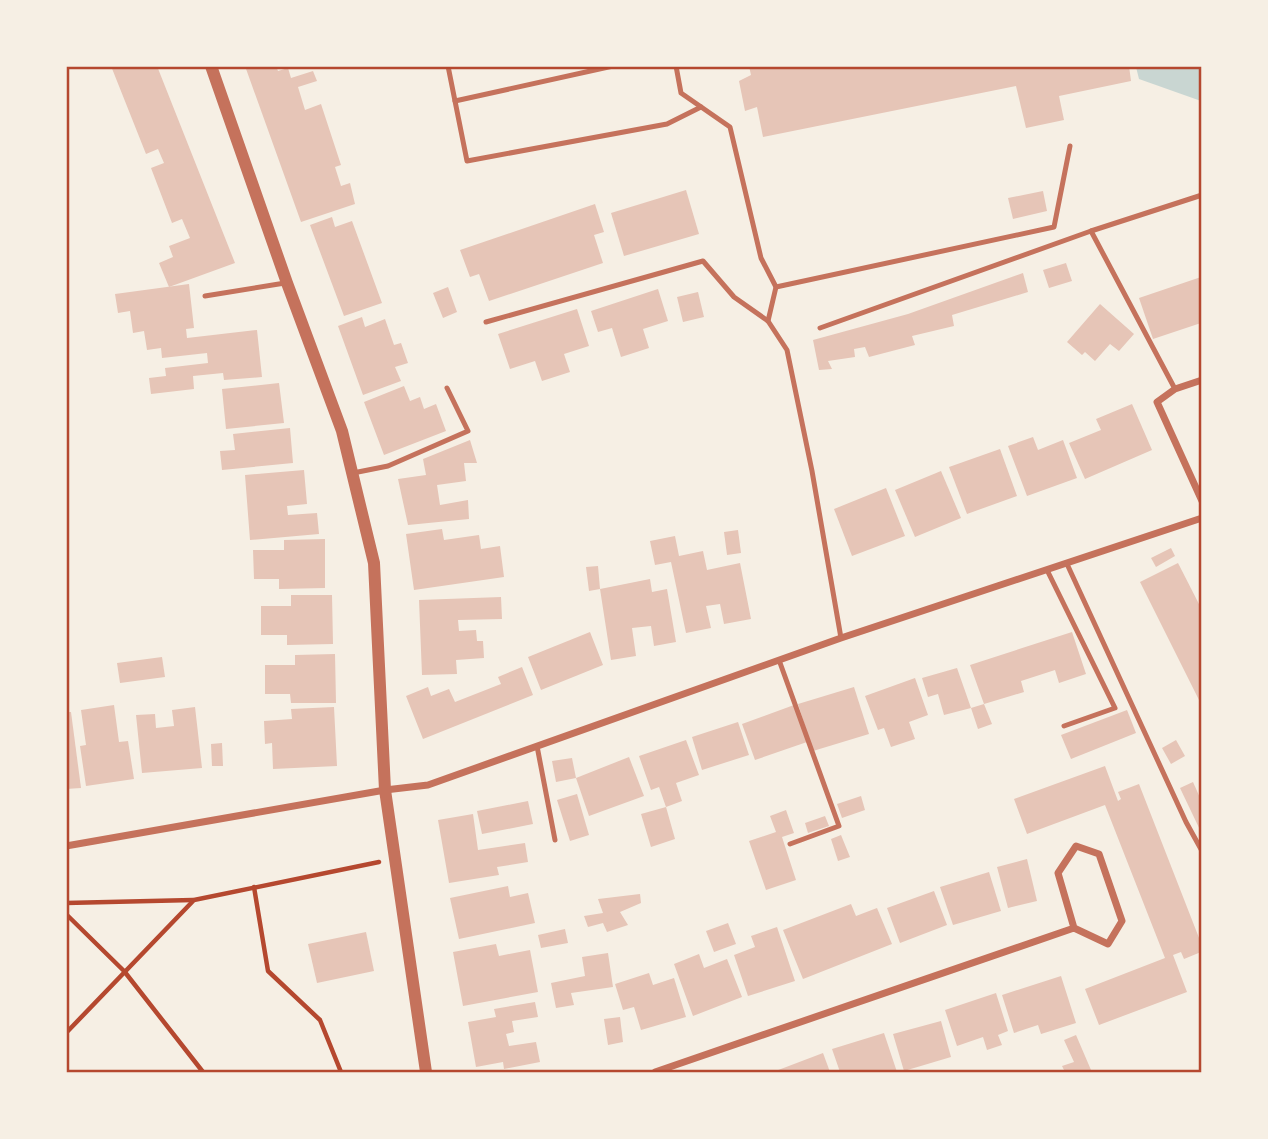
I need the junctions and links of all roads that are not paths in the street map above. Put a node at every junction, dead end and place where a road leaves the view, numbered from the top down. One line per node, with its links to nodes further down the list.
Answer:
1 (211, 66): 10 (street)
2 (448, 66): 5 (lane)
3 (613, 66): 5 (lane)
4 (676, 66): 6 (lane)
5 (455, 101): 6 (lane)
6 (701, 107): 11 (lane)
7 (1070, 146): 11 (lane)
8 (1202, 195): 9 (lane)
9 (1091, 231): 15 (lane); 18 (lane)
10 (287, 283): 12 (lane); 19 (street)
11 (776, 287): 13 (lane)
12 (205, 296)
13 (768, 321): 14 (lane); 24 (lane)
14 (485, 323)
15 (820, 328)
16 (1202, 380): 18 (street)
17 (447, 388): 19 (lane)
18 (1175, 389): 20 (street)
19 (352, 474): 28 (street)
20 (1202, 501)
21 (1202, 518): 22 (street)
22 (1067, 564): 23 (street); 32 (lane)
23 (1047, 570): 24 (street); 26 (lane)
24 (841, 638): 25 (street)
25 (779, 660): 27 (street); 30 (lane)
26 (1064, 726)
27 (537, 746): 28 (street); 29 (lane)
28 (384, 790): 31 (street); 34 (street)
29 (555, 839)
30 (790, 844)
31 (66, 846)
32 (1202, 851)
33 (1074, 928): 33 (street); 35 (street)
34 (426, 1073)
35 (656, 1073)

